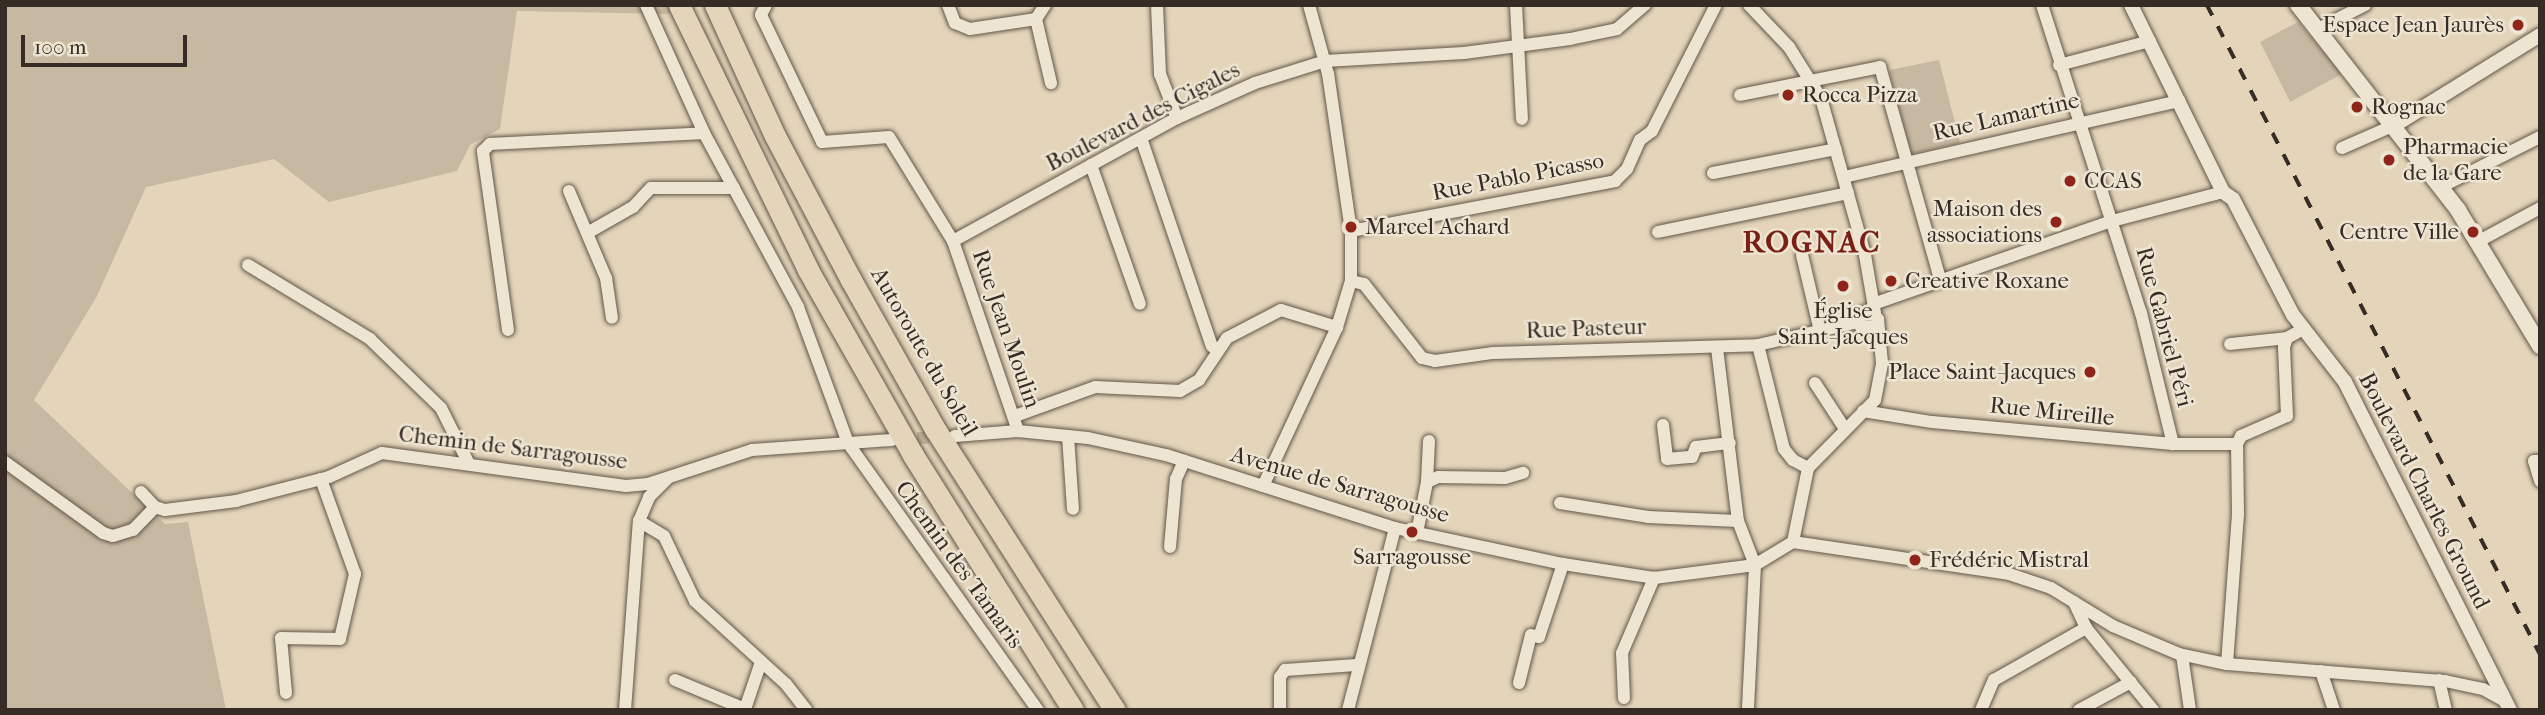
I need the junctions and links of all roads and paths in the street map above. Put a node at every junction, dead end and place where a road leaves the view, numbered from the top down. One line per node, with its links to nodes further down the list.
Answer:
1 (646, 5): 32 (street, Chemin des Tamaris)
2 (679, 5): 126 (highway)
3 (715, 5): 127 (highway, Autoroute du Soleil)
4 (766, 5): 51 (street, Rue Jean Moulin)
5 (948, 5): 17 (street)
6 (1045, 5): 17 (street)
7 (1157, 5): 28 (street)
8 (1309, 5): 22 (street)
9 (1516, 5): 21 (street)
10 (1645, 5): 21 (street, Boulevard des Cigales)
11 (1716, 5): 48 (street, Rue Pablo Picasso)
12 (1749, 5): 24 (street)
13 (2042, 5): 23 (street, Rue Gabriel Péri)
14 (2131, 5): 20 (street, Boulevard Charles Ground)
15 (2298, 5): 18 (main road)
16 (2365, 5): 18 (street)
17 (1036, 19): 25 (street)
18 (2318, 29): 31 (main road)
19 (2540, 35): 31 (street)
20 (2150, 41): 23 (street); 27 (street, Boulevard Charles Ground)
21 (1519, 47): 22 (street, Boulevard des Cigales); 29 (street)
22 (1325, 61): 28 (street, Boulevard des Cigales); 48 (street)
23 (2059, 65): 30 (street, Rue Gabriel Péri)
24 (1813, 80): 26 (street); 36 (street); 37 (street)
25 (1051, 83)
26 (1740, 95)
27 (2179, 101): 30 (street, Rue Lamartine); 44 (street, Boulevard Charles Ground)
28 (1177, 118): 34 (street, Boulevard des Cigales)
29 (1522, 120)
30 (2078, 121): 37 (street, Rue Lamartine); 47 (street, Rue Gabriel Péri)
31 (2395, 125): 35 (street); 41 (main road)
32 (704, 133): 42 (street, Chemin des Tamaris); 61 (street)
33 (2540, 137): 41 (street)
34 (1141, 138): 38 (street, Boulevard des Cigales); 67 (street)
35 (2342, 148)
36 (1836, 149): 39 (street); 40 (street)
37 (1905, 162): 40 (street, Rue Lamartine); 55 (street)
38 (1091, 165): 51 (street, Boulevard des Cigales); 57 (street)
39 (1713, 173)
40 (1844, 177): 45 (street)
41 (2441, 187): 52 (main road)
42 (734, 188): 49 (street); 80 (street, Chemin des Tamaris)
43 (569, 191): 49 (street)
44 (2223, 192): 47 (street); 62 (street, Boulevard Charles Ground)
45 (1848, 193): 50 (street); 58 (street)
46 (2540, 208): 52 (street)
47 (2112, 221): 55 (street); 82 (street, Rue Gabriel Péri)
48 (1352, 231): 56 (street)
49 (589, 232): 59 (street)
50 (1658, 232)
51 (953, 241): 72 (street, Rue Jean Moulin)
52 (2479, 241): 68 (main road)
53 (1802, 255): 63 (street)
54 (248, 265): 87 (street)
55 (1940, 279): 58 (street)
56 (1351, 281): 60 (street); 69 (street, Rue Pasteur)
57 (1140, 304)
58 (1875, 314): 63 (street, Rue Pasteur); 71 (street)
59 (612, 318)
60 (1337, 327): 72 (street); 94 (street)
61 (508, 330)
62 (2303, 330): 64 (street); 117 (street, Boulevard Charles Ground)
63 (1820, 331): 66 (street, Rue Pasteur)
64 (2287, 338): 65 (street); 83 (street)
65 (2230, 344)
66 (1758, 345): 69 (street, Rue Pasteur); 88 (street)
67 (1212, 346)
68 (2540, 346)
69 (1717, 348): 81 (street)
70 (1815, 383): 74 (street)
71 (1863, 411): 74 (street); 82 (street, Rue Mireille)
72 (1015, 416): 75 (street, Rue Jean Moulin)
73 (1663, 425): 81 (street)
74 (1845, 429): 88 (street)
75 (1018, 431): 76 (street, Avenue de Sarragousse); 77 (street, Avenue de Sarragousse)
76 (955, 436)
77 (1068, 436): 84 (street, Avenue de Sarragousse); 98 (street)
78 (892, 440): 80 (street)
79 (1429, 441): 93 (street)
80 (848, 443): 90 (street, Chemin de Sarragousse); 125 (street, Chemin des Tamaris)
81 (1730, 443): 100 (street)
82 (2173, 444): 83 (street, Rue Mireille)
83 (2237, 444): 112 (street)
84 (1184, 461): 94 (street, Avenue de Sarragousse); 104 (street)
85 (2540, 461): 92 (street)
86 (5, 462): 97 (street)
87 (468, 462): 90 (street, Chemin de Sarragousse); 91 (street, Chemin de Sarragousse)
88 (1808, 468): 103 (street)
89 (1523, 473): 93 (street)
90 (670, 476): 99 (street)
91 (321, 479): 97 (street, Chemin de Sarragousse); 120 (street)
92 (2540, 481)
93 (1427, 482): 102 (street)
94 (1263, 486): 101 (street, Avenue de Sarragousse)
95 (141, 492): 97 (street)
96 (1560, 503): 100 (street)
97 (155, 507)
98 (1073, 509)
99 (639, 521): 111 (street); 123 (street)
100 (1738, 522): 106 (street)
101 (1395, 528): 102 (street, Avenue de Sarragousse); 113 (street)
102 (1416, 533): 105 (street, Avenue de Sarragousse)
103 (1793, 542): 106 (street); 108 (street)
104 (1170, 547)
105 (1563, 564): 107 (street, Avenue de Sarragousse); 119 (street)
106 (1755, 565): 107 (street, Avenue de Sarragousse); 130 (street)
107 (1654, 578): 121 (street)
108 (2074, 602): 109 (street); 110 (street)
109 (2086, 628): 118 (street); 131 (street)
110 (2182, 655): 112 (street); 134 (street)
111 (761, 662): 115 (street); 124 (street)
112 (2227, 664): 114 (street)
113 (1356, 665): 128 (street); 129 (street)
114 (2321, 671): 116 (street); 135 (street)
115 (675, 680)
116 (2442, 680): 117 (street); 122 (street); 136 (street)
117 (2496, 681): 122 (street, Boulevard Charles Ground)
118 (2131, 682): 132 (street); 133 (street)
119 (1519, 683)
120 (286, 693)
121 (1624, 698)
122 (2508, 706)
123 (625, 710)
124 (806, 710)
125 (1038, 710)
126 (1073, 710)
127 (1115, 710)
128 (1280, 710)
129 (1348, 710)
130 (1748, 710)
131 (1981, 710)
132 (2079, 710)
133 (2154, 710)
134 (2190, 710)
135 (2334, 710)
136 (2446, 710)

